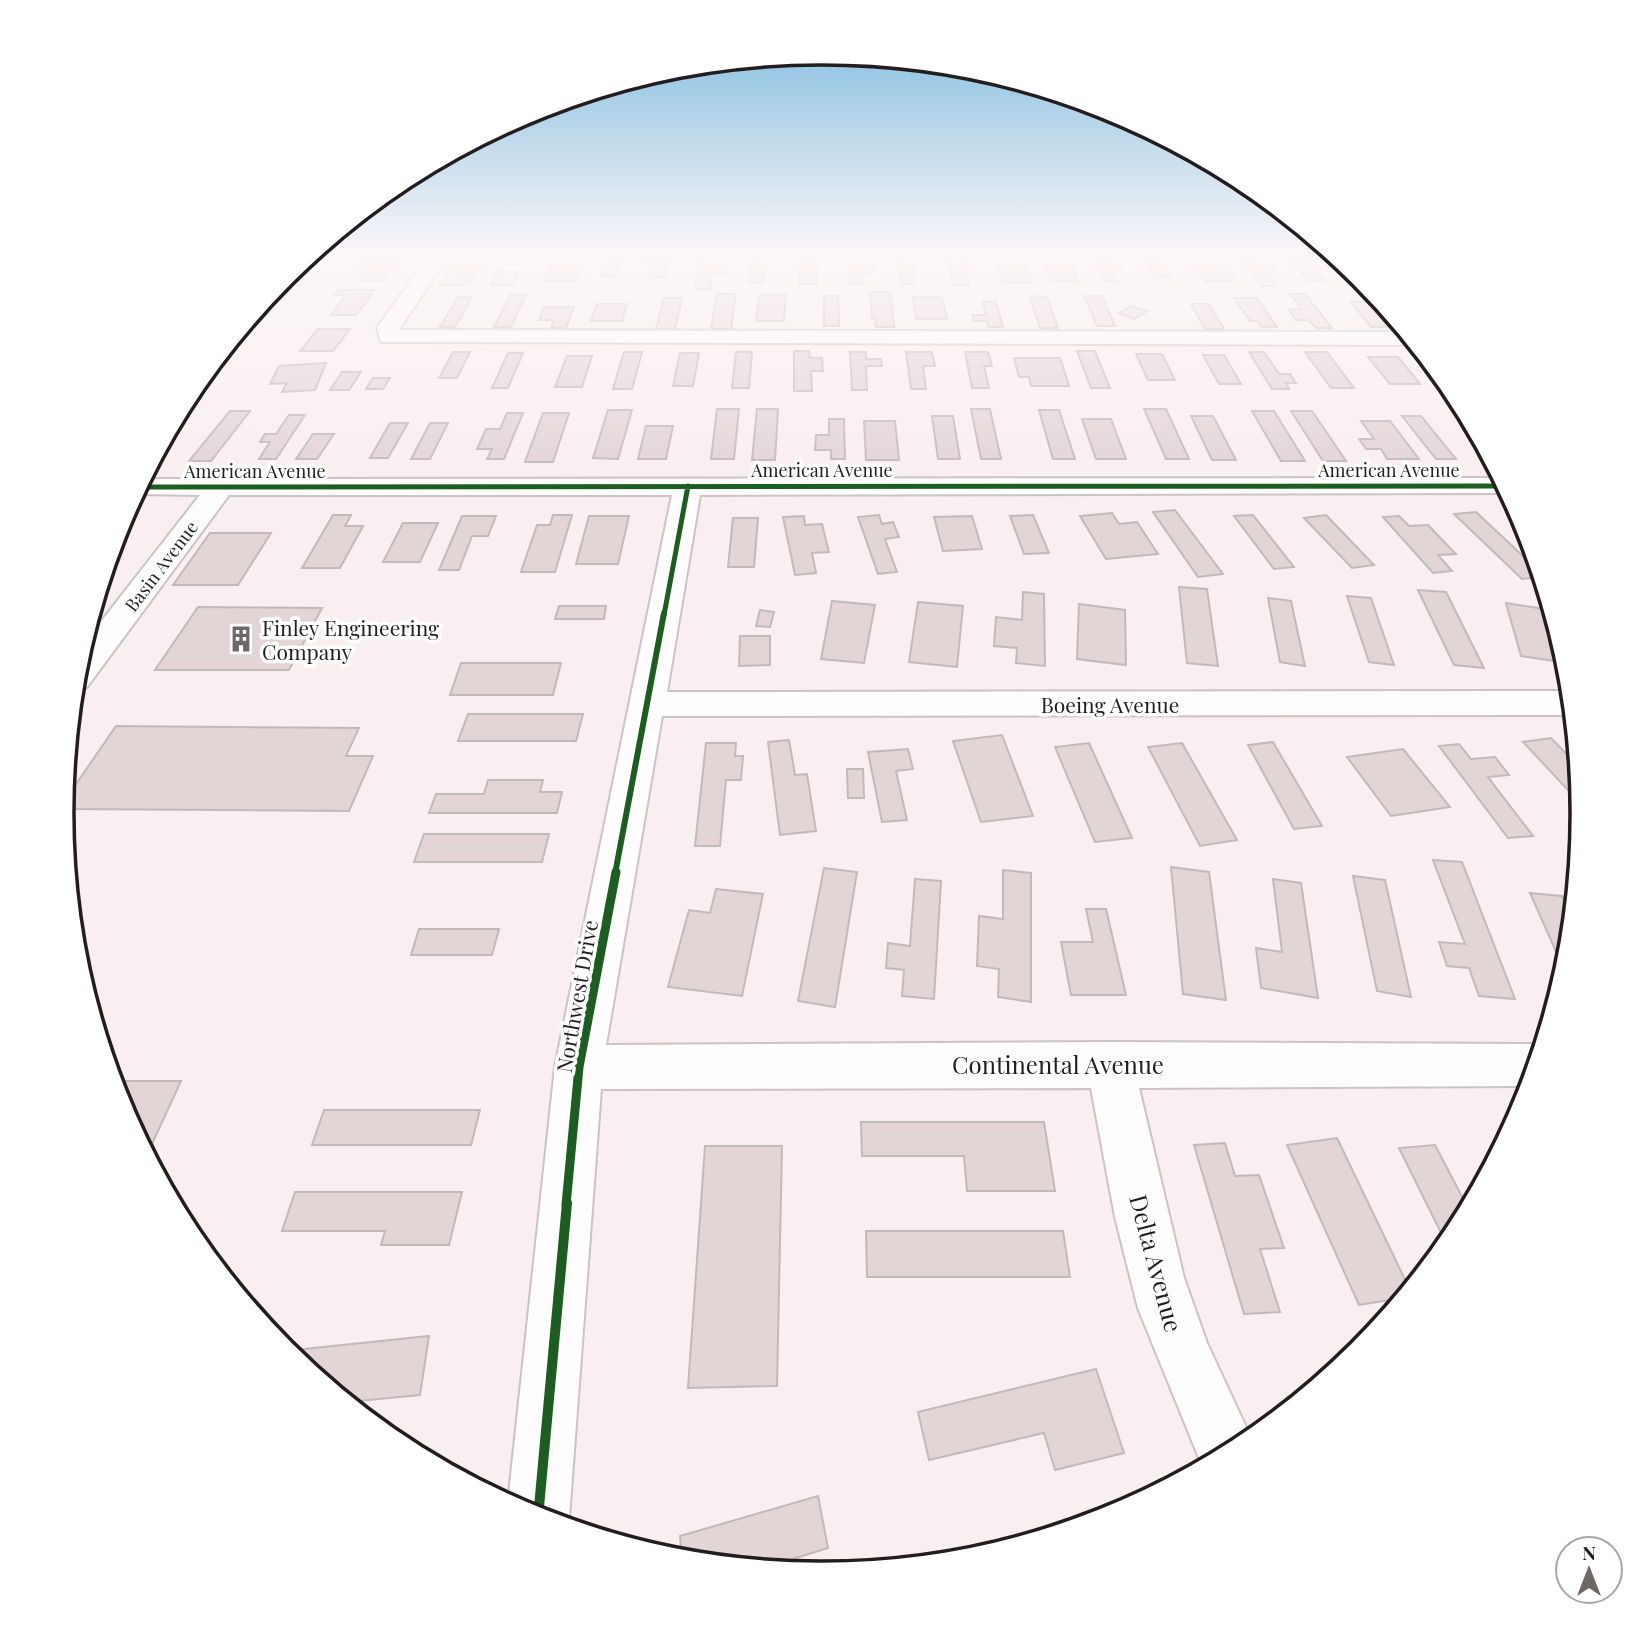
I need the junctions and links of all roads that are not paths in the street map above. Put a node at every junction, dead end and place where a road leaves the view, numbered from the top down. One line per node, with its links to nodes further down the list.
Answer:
1 (388, 328): 2 (street)
2 (1401, 339)
3 (688, 486): 4 (street, American Avenue); 6 (street, American Avenue); 9 (street, Northwest Drive)
4 (1496, 486)
5 (149, 487): 6 (street, American Avenue)
6 (221, 487): 7 (street, Basin Avenue)
7 (91, 658)
8 (1562, 703): 9 (street, Boeing Avenue)
9 (648, 704): 12 (street, Northwest Drive)
10 (1110, 1064): 11 (street, Continental Avenue); 12 (street, Continental Avenue); 13 (street, Delta Avenue)
11 (1527, 1064)
12 (579, 1067): 14 (street, Northwest Drive)
13 (1223, 1444)
14 (539, 1505)

